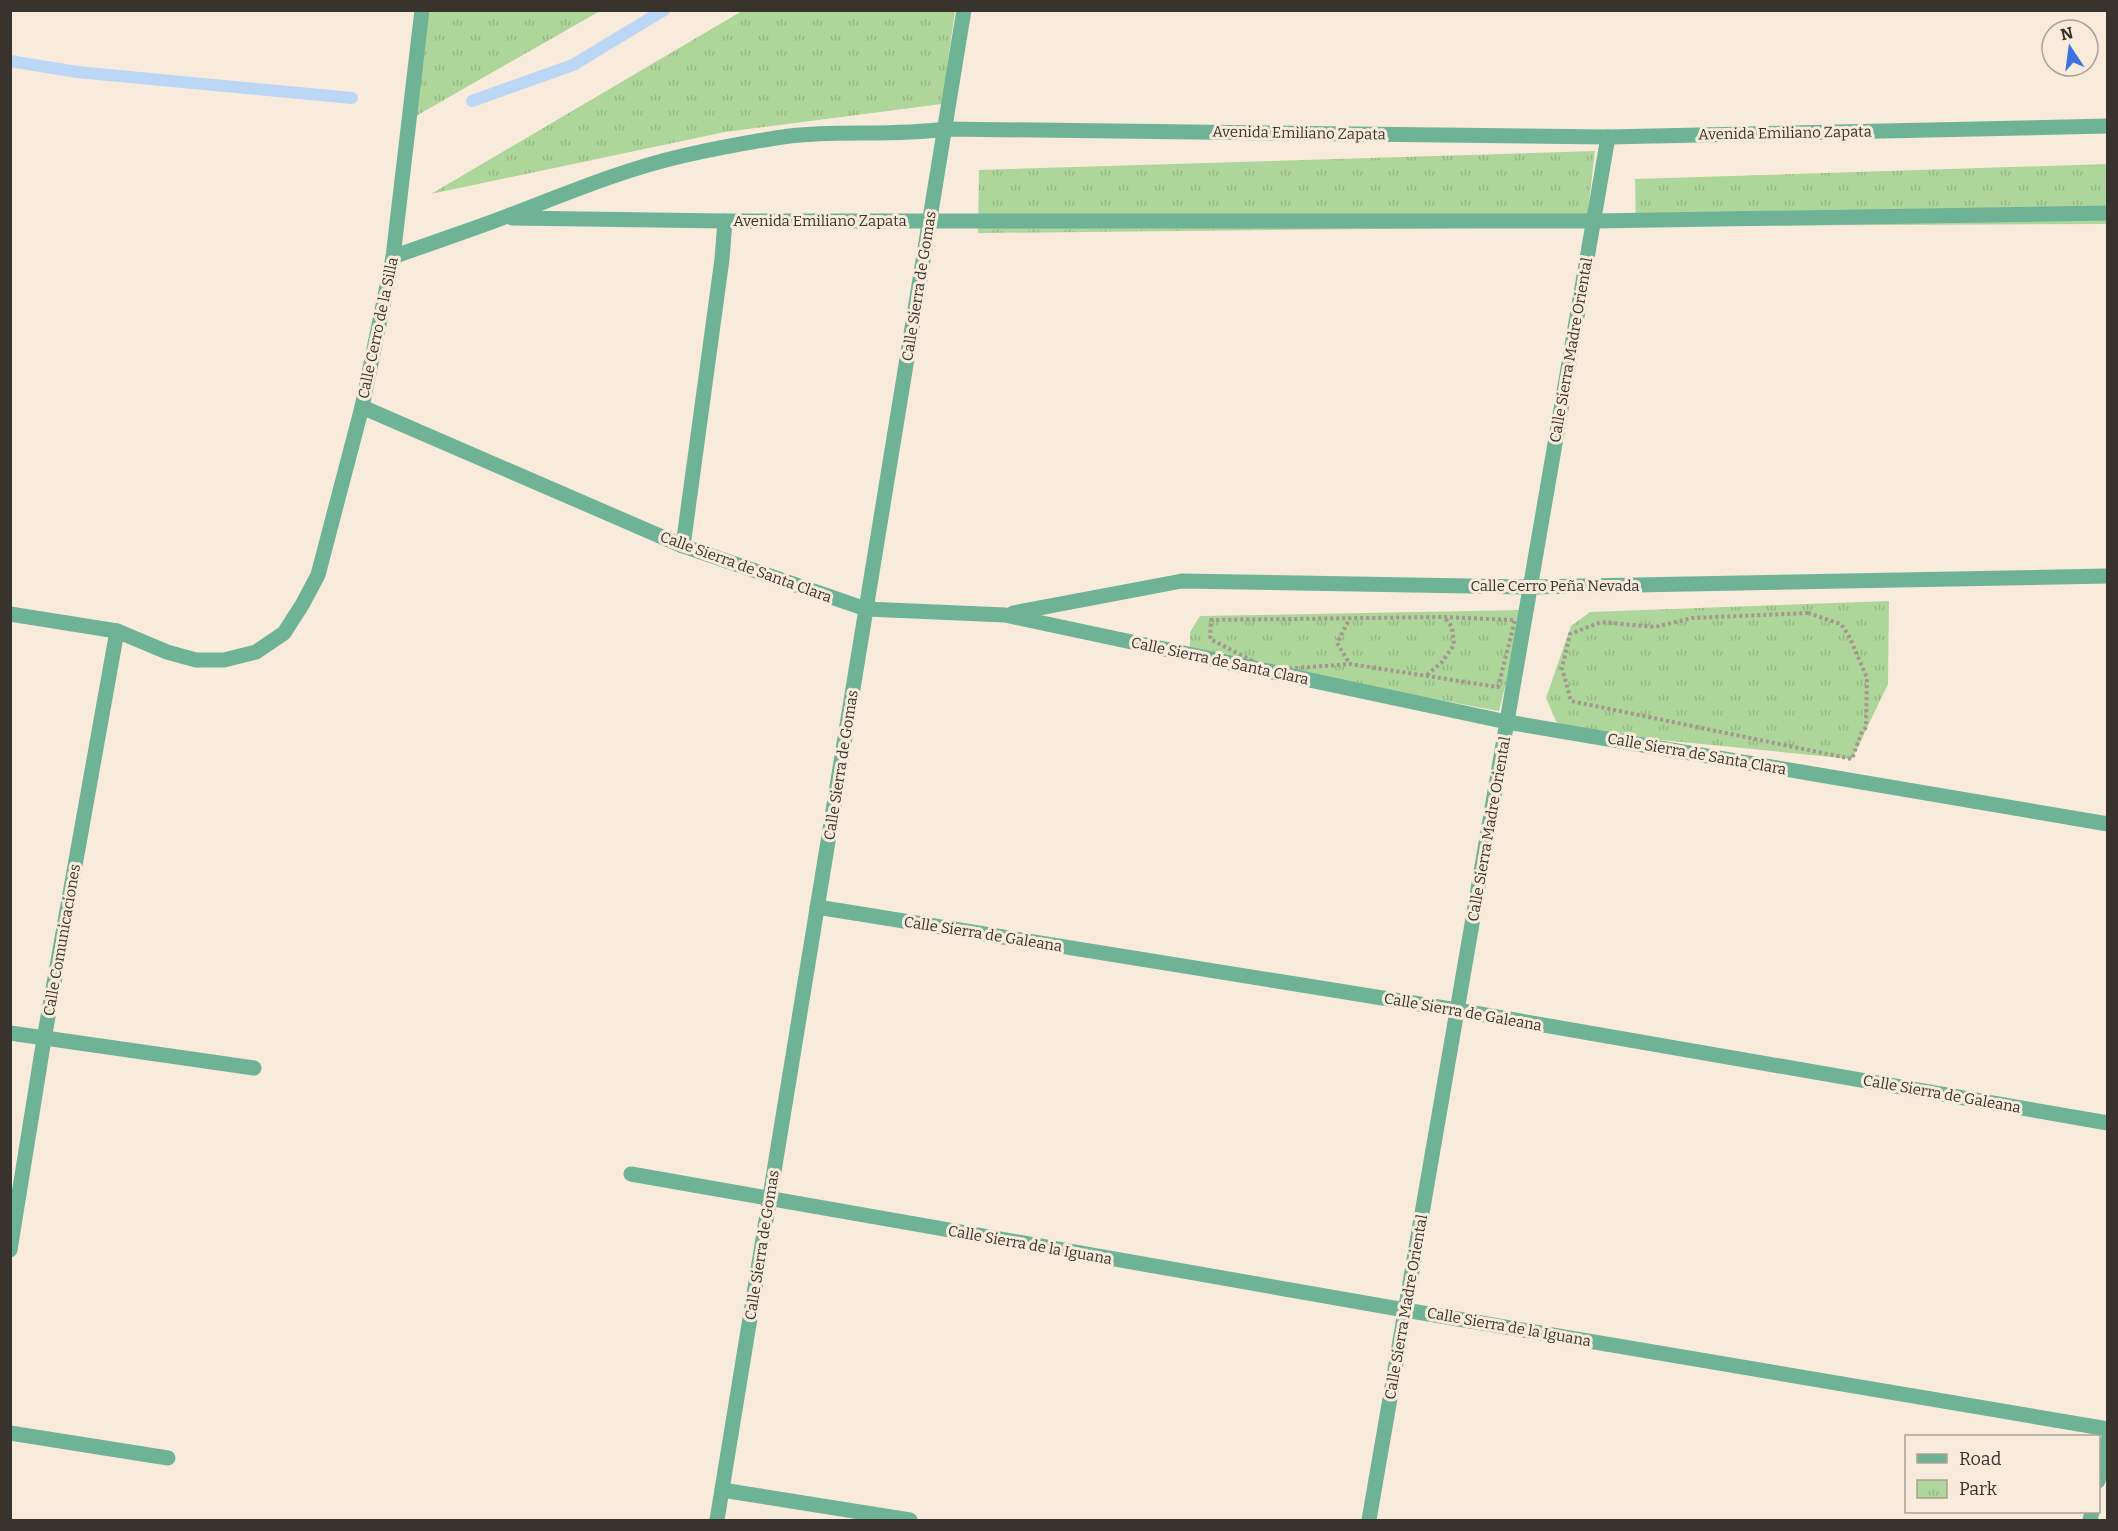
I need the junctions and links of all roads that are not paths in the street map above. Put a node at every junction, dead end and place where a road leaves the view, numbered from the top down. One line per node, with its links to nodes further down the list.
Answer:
1 (422, 10): 11 (street, Calle Cerro de la Silla)
2 (964, 10): 4 (street, Calle Sierra de Gomas)
3 (2108, 126): 5 (street, Avenida Emiliano Zapata)
4 (945, 129): 5 (street, Avenida Emiliano Zapata); 7 (street, Avenida Emiliano Zapata); 9 (street, Calle Sierra de Gomas)
5 (1608, 136): 10 (street, Calle Sierra Madre Oriental)
6 (2108, 213): 10 (street, Avenida Emiliano Zapata)
7 (504, 218): 8 (street, Avenida Emiliano Zapata); 11 (street, Avenida Emiliano Zapata)
8 (725, 221): 9 (street, Avenida Emiliano Zapata); 13 (street)
9 (930, 221): 10 (street, Avenida Emiliano Zapata); 16 (street, Calle Sierra de Gomas)
10 (1594, 221): 15 (street, Calle Sierra Madre Oriental)
11 (393, 256): 12 (street, Calle Cerro de la Silla)
12 (362, 407): 13 (street, Calle Sierra de Santa Clara); 19 (street, Calle Cerro de la Silla)
13 (683, 546): 16 (street, Calle Sierra de Santa Clara)
14 (2108, 576): 15 (street, Calle Cerro Peña Nevada)
15 (1530, 587): 18 (street, Calle Cerro Peña Nevada); 20 (street, Calle Sierra Madre Oriental)
16 (866, 609): 18 (street, Calle Sierra de Santa Clara); 22 (street, Calle Sierra de Gomas)
17 (10, 614): 19 (street)
18 (1005, 615): 20 (street, Calle Sierra de Santa Clara)
19 (117, 632): 25 (street, Calle Comunicaciones)
20 (1507, 722): 21 (street, Calle Sierra de Santa Clara); 23 (street, Calle Sierra Madre Oriental)
21 (2108, 824)
22 (817, 907): 23 (street, Calle Sierra de Galeana); 29 (street, Calle Sierra de Gomas)
23 (1457, 1010): 27 (street, Calle Sierra de Galeana); 31 (street, Calle Sierra Madre Oriental)
24 (10, 1033): 25 (street)
25 (44, 1039): 26 (street); 30 (street, Calle Comunicaciones)
26 (254, 1068)
27 (2108, 1123)
28 (630, 1174): 29 (street, Calle Sierra de la Iguana)
29 (769, 1199): 31 (street, Calle Sierra de la Iguana); 37 (street, Calle Sierra de Gomas)
30 (10, 1250)
31 (1405, 1310): 32 (street, Calle Sierra de la Iguana); 40 (street, Calle Sierra Madre Oriental)
32 (2108, 1429)
33 (10, 1433): 35 (street)
34 (2108, 1440): 36 (street)
35 (168, 1458)
36 (2100, 1473)
37 (722, 1490): 38 (street, Calle Sierra de Gomas); 39 (street)
38 (717, 1521)
39 (910, 1521)
40 (1368, 1521)

